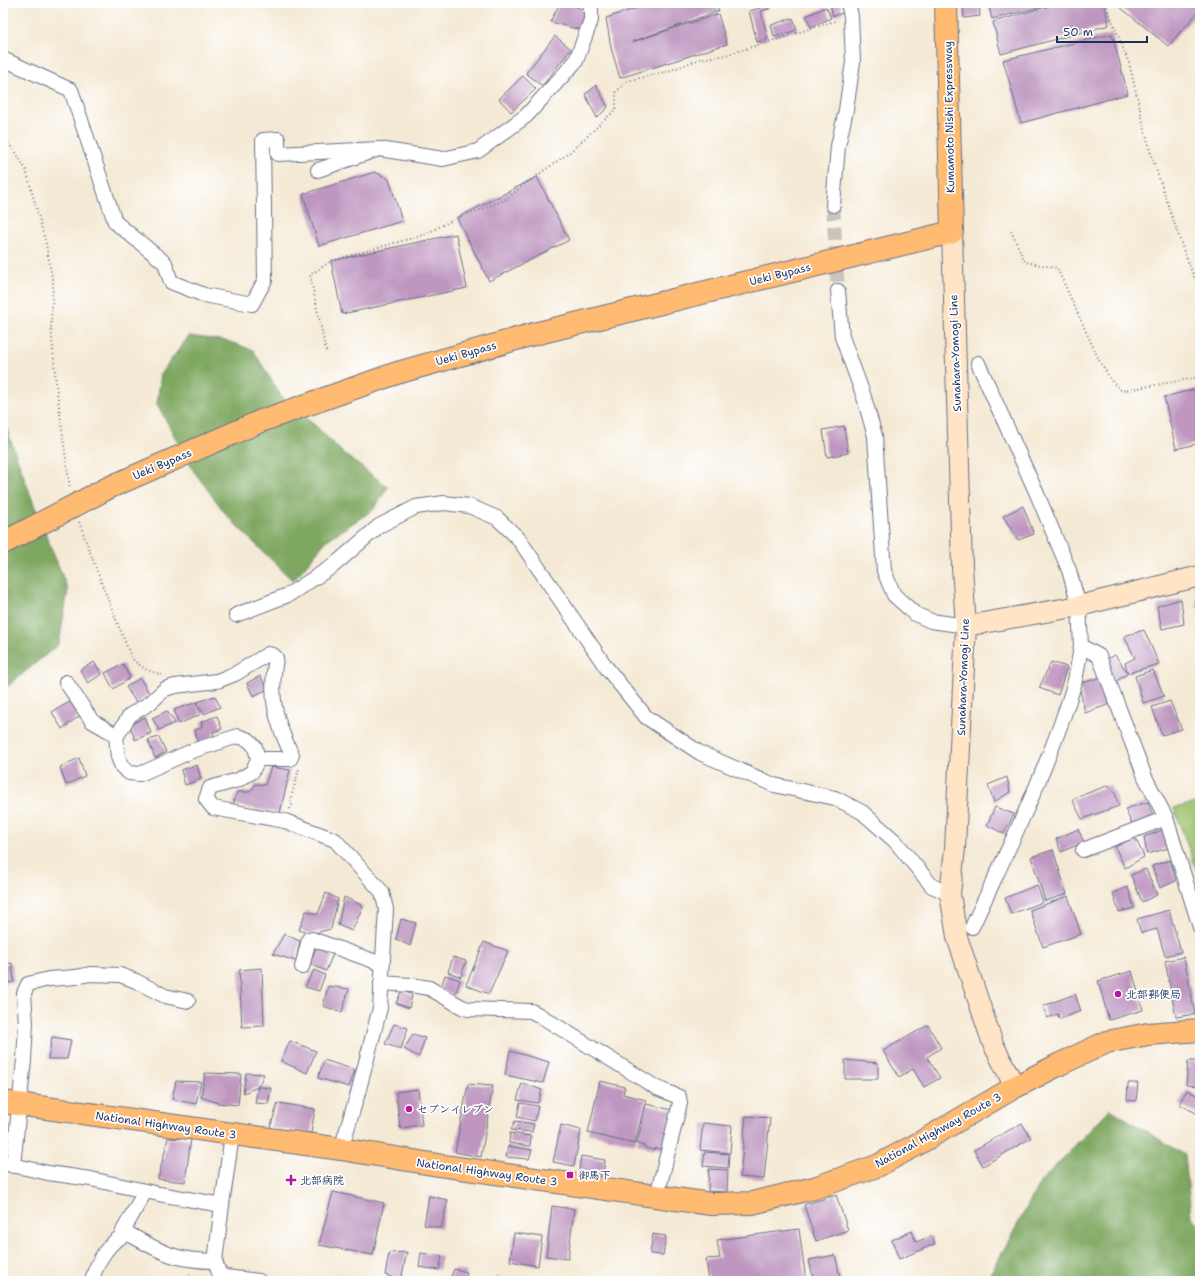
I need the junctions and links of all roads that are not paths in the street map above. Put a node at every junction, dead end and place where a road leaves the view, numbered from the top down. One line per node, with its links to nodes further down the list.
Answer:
1 (591, 3): 5 (street)
2 (946, 3): 8 (highway, Kumamoto Nishi Expressway)
3 (849, 10): 7 (street)
4 (3, 59): 5 (street)
5 (379, 149): 6 (street)
6 (318, 170)
7 (833, 206)
8 (952, 232): 11 (highway, Ueki Bypass, bridge); 15 (main road, Sunahara-Yomogi Line)
9 (838, 291): 15 (street)
10 (978, 364): 13 (street)
11 (3, 543)
12 (1200, 576): 13 (main road)
13 (1079, 606): 15 (main road); 16 (street)
14 (236, 615): 22 (street)
15 (966, 626): 22 (main road, Sunahara-Yomogi Line)
16 (1081, 646): 20 (street); 23 (street)
17 (66, 682): 18 (street)
18 (116, 735): 19 (street); 19 (street)
19 (258, 758): 25 (street)
20 (1166, 818): 21 (street); 24 (street)
21 (1083, 850)
22 (950, 894): 30 (main road, Sunahara-Yomogi Line)
23 (972, 927)
24 (1200, 927)
25 (382, 964): 26 (street); 27 (street)
26 (302, 967)
27 (381, 983): 33 (street); 36 (street)
28 (188, 1001): 31 (street)
29 (1200, 1030): 30 (highway, National Highway Route 3)
30 (1015, 1087): 36 (highway, National Highway Route 3)
31 (11, 1103): 32 (highway, National Highway Route 3); 34 (street)
32 (232, 1135): 33 (highway, National Highway Route 3); 37 (street)
33 (341, 1149): 36 (highway, National Highway Route 3)
34 (8, 1164): 35 (street)
35 (144, 1191): 37 (street); 38 (street)
36 (657, 1196)
37 (222, 1205): 39 (street)
38 (123, 1235): 39 (street); 40 (street)
39 (215, 1261): 41 (street)
40 (92, 1281)
41 (259, 1281)

